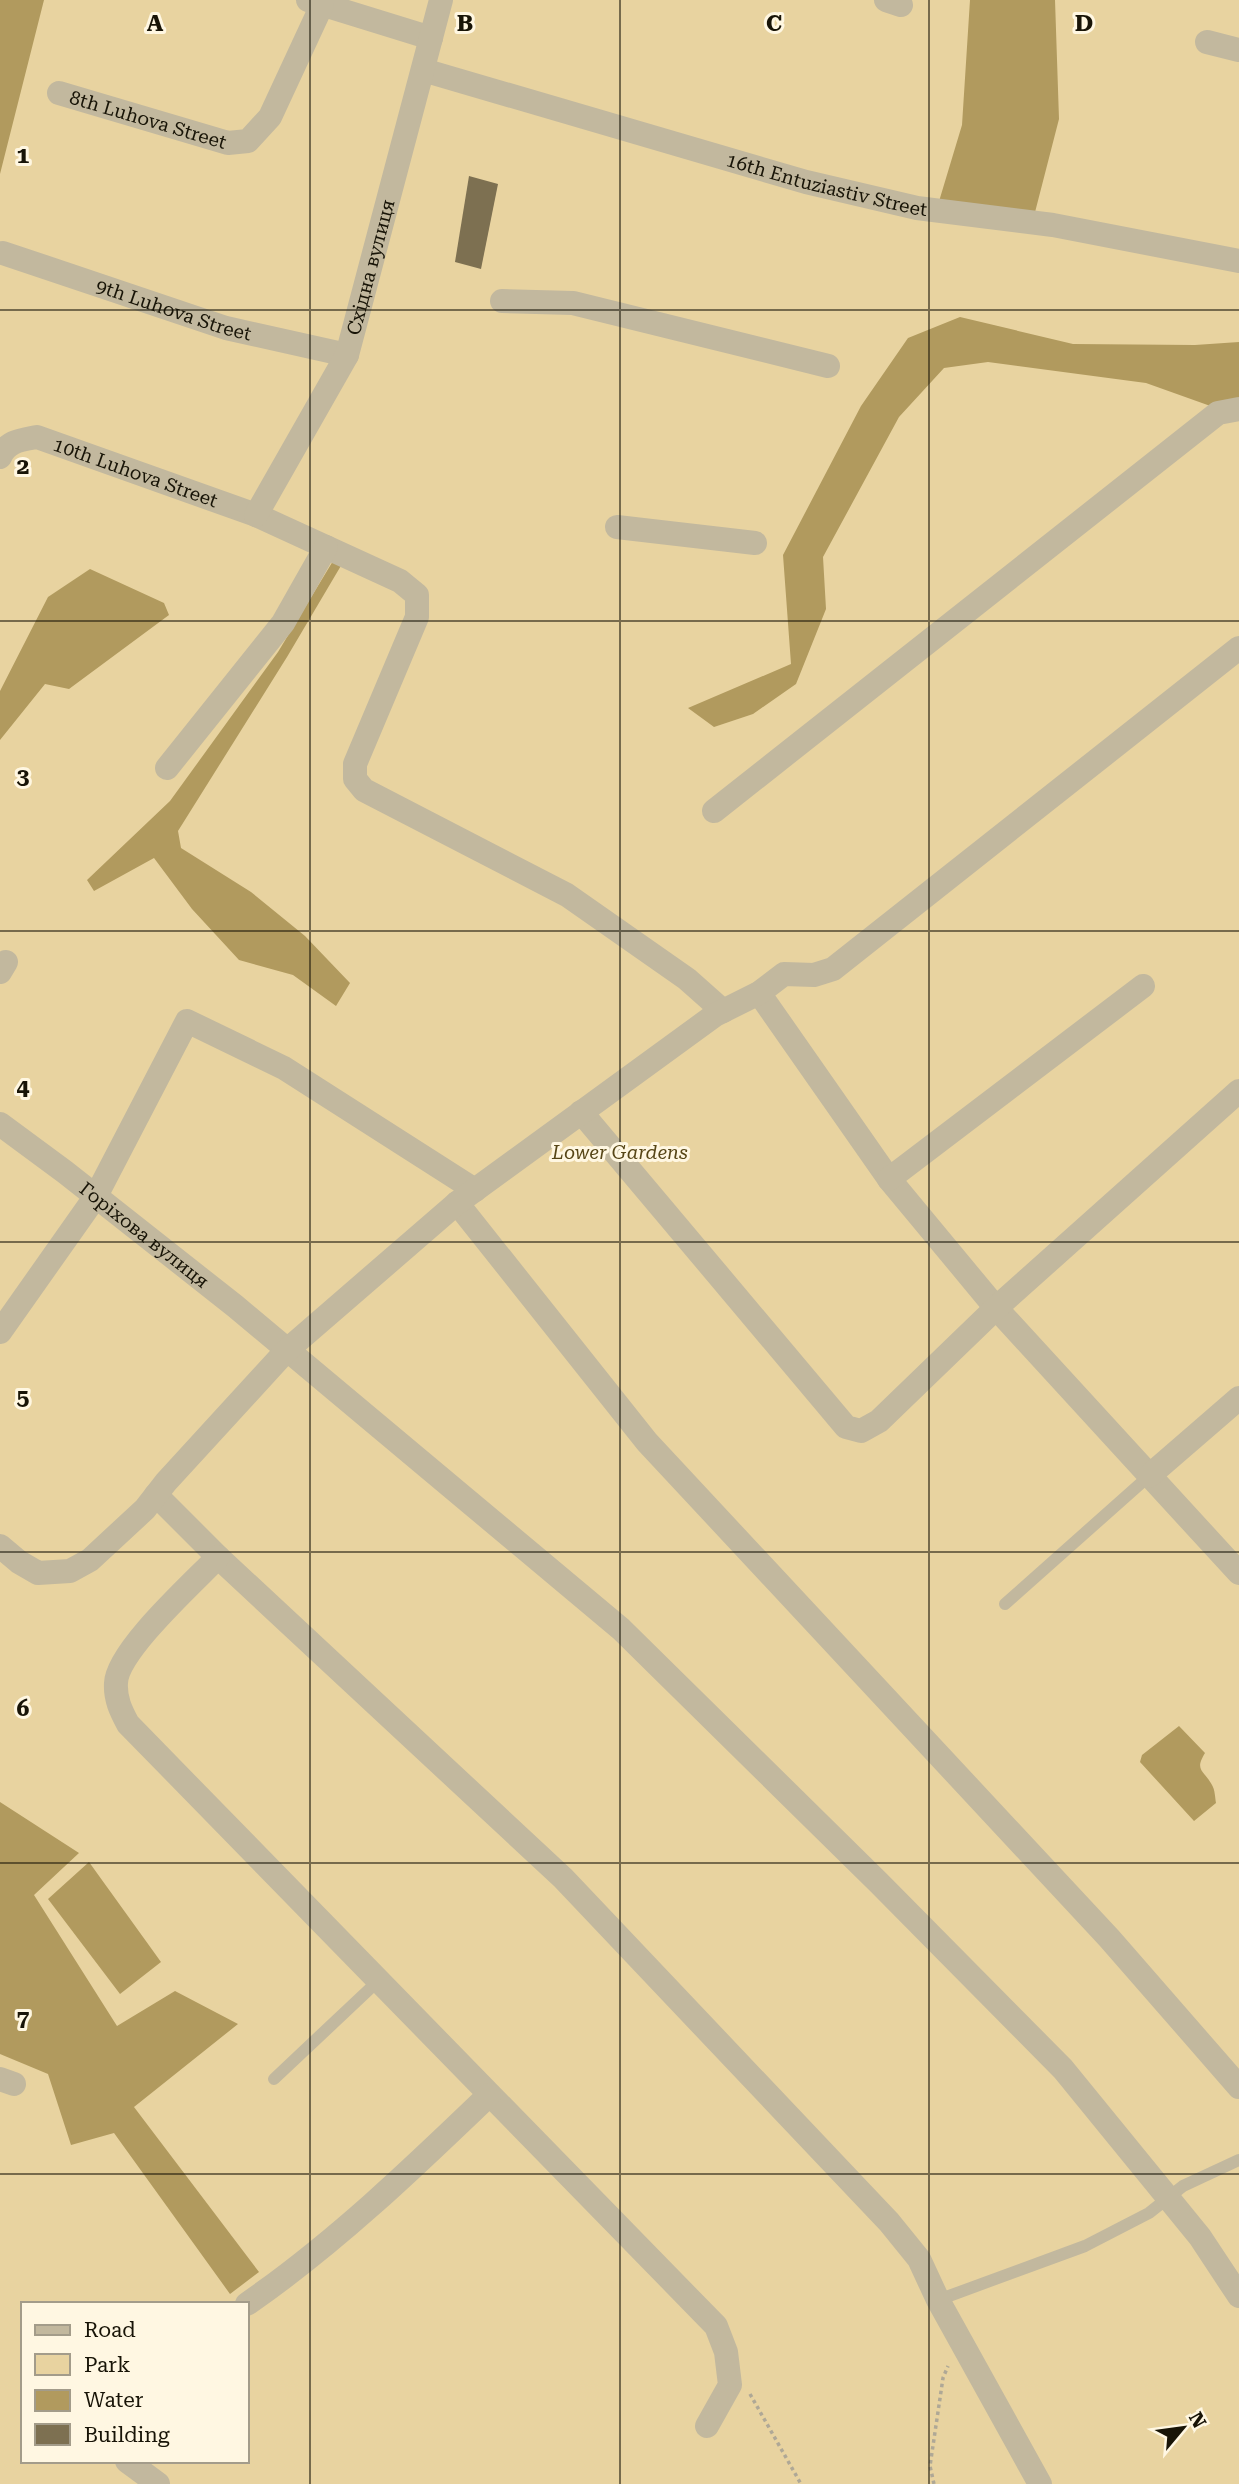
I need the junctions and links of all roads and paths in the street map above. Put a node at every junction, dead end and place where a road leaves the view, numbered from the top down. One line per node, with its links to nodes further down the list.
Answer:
1 (441, 0): 3 (street, Східна вулиця)
2 (315, 2): 3 (street); 7 (street, 8th Luhova Street)
3 (431, 38): 6 (street, Східна вулиця)
4 (1207, 42): 5 (street)
5 (1239, 50)
6 (422, 70): 9 (street, 16th Entuziastiv Street); 11 (street, Східна вулиця)
7 (59, 93)
8 (3, 253): 11 (street, 9th Luhova Street)
9 (1239, 261)
10 (502, 301): 12 (street)
11 (347, 355): 15 (street, Східна вулиця)
12 (828, 366)
13 (1239, 409): 21 (street)
14 (8, 449): 15 (street, 10th Luhova Street)
15 (256, 515): 18 (street, 10th Luhova Street)
16 (617, 527): 17 (street)
17 (754, 543)
18 (326, 547): 20 (street); 24 (street, 10th Luhova Street)
19 (1239, 648): 23 (street)
20 (167, 768)
21 (714, 811)
22 (1143, 986): 28 (street)
23 (759, 993): 24 (street); 28 (street)
24 (723, 1011): 26 (street)
25 (1239, 1091): 31 (street)
26 (581, 1112): 30 (street); 31 (street)
27 (0, 1124): 29 (street, Горіхова вулиця)
28 (889, 1179): 31 (street)
29 (96, 1196): 30 (street); 32 (street); 33 (street, Горіхова вулиця)
30 (466, 1196): 33 (street); 43 (street)
31 (996, 1308): 35 (street)
32 (0, 1332)
33 (286, 1351): 36 (street); 46 (street, Горіхова вулиця)
34 (1239, 1398): 35 (street)
35 (1149, 1476): 39 (street); 40 (lane)
36 (156, 1494): 37 (street); 38 (street)
37 (0, 1546)
38 (218, 1557): 41 (street); 48 (street)
39 (1239, 1573)
40 (1005, 1604)
41 (377, 1982): 42 (lane); 44 (street)
42 (274, 2079)
43 (1239, 2087)
44 (489, 2095): 49 (street); 52 (street)
45 (1239, 2160): 46 (lane)
46 (1169, 2199): 47 (street, Горіхова вулиця); 48 (lane)
47 (1239, 2296)
48 (938, 2300): 50 (street)
49 (248, 2303)
50 (960, 2340): 56 (path); 57 (street)
51 (747, 2388): 55 (path)
52 (707, 2426)
53 (130, 2463): 54 (street)
54 (158, 2484)
55 (801, 2484)
56 (934, 2484)
57 (1040, 2484)

